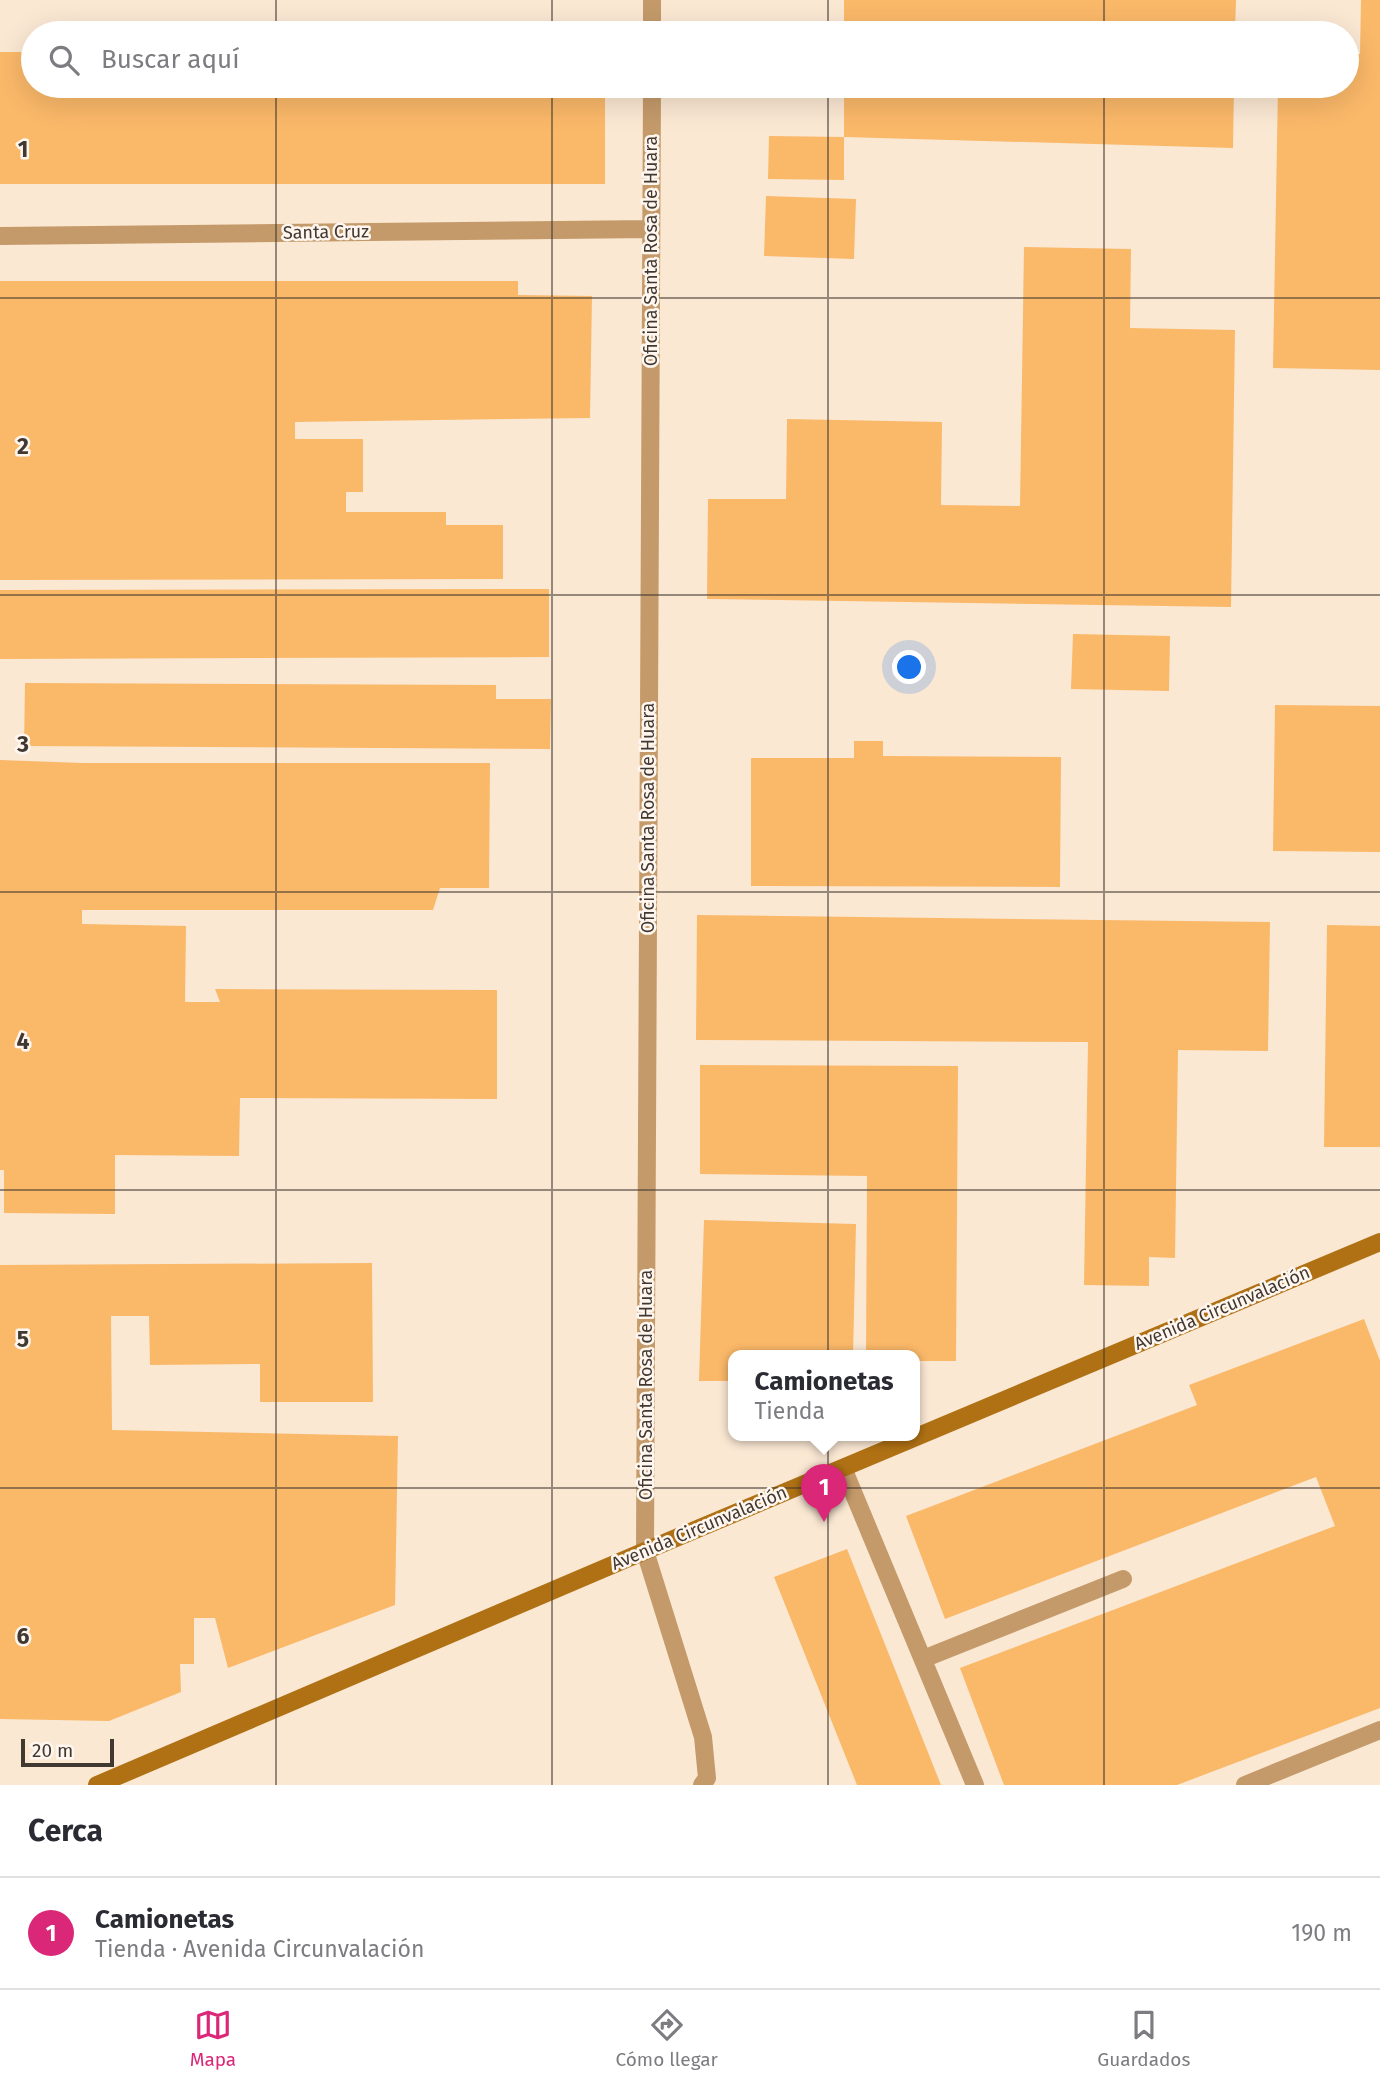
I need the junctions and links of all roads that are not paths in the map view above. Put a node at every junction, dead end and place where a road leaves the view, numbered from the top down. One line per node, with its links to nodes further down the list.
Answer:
1 (652, 0): 2 (street)
2 (652, 21)
3 (652, 98): 4 (street, Oficina Santa Rosa de Huara)
4 (651, 229): 5 (street, Santa Cruz); 10 (street, Oficina Santa Rosa de Huara)
5 (0, 236)
6 (1380, 1242): 7 (street, Avenida Circunvalación)
7 (920, 1436)
8 (907, 1441): 9 (street, Avenida Circunvalación)
9 (843, 1468): 10 (street, Avenida Circunvalación); 12 (street)
10 (645, 1551): 14 (street, Avenida Circunvalación); 15 (street, Oficina Santa Rosa de Huara)
11 (1123, 1579): 12 (street)
12 (923, 1659): 16 (street)
13 (1380, 1730): 17 (street)
14 (97, 1785)
15 (702, 1785)
16 (975, 1785)
17 (1245, 1785)

